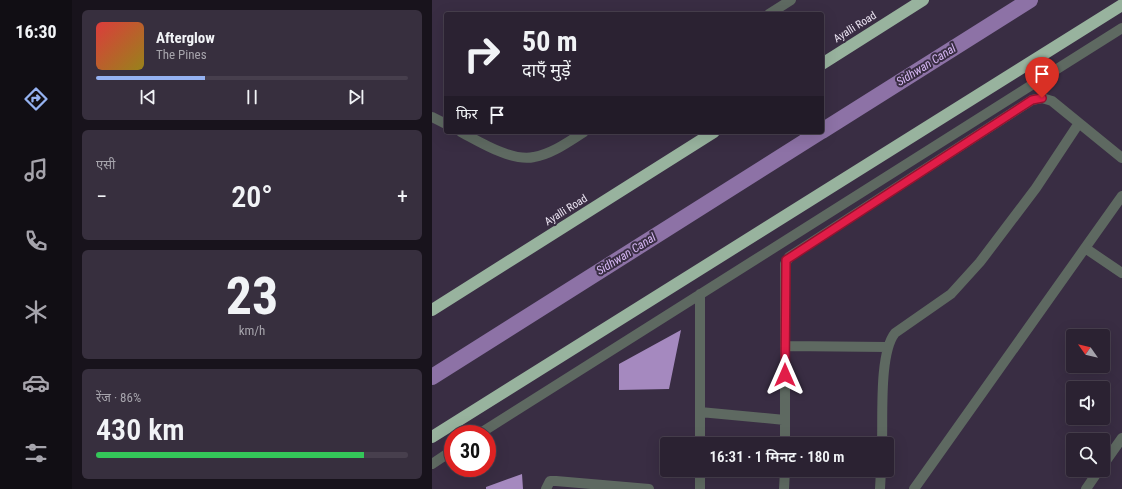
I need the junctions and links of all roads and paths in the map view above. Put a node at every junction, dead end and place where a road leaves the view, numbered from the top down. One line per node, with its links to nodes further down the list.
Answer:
1 (791, 0): 4 (street)
2 (923, 0): 6 (highway, Ayalli Road)
3 (1122, 5): 27 (highway)
4 (772, 12)
5 (1122, 28): 17 (street)
6 (824, 63)
7 (432, 118): 8 (street)
8 (444, 123)
9 (1079, 123): 13 (street); 19 (street); 20 (street)
10 (465, 134): 11 (street)
11 (581, 134)
12 (711, 134): 18 (highway, Ayalli Road)
13 (1122, 158)
14 (1122, 196): 15 (street)
15 (1085, 248): 16 (street); 41 (street)
16 (1122, 273)
17 (700, 294): 21 (street); 23 (street)
18 (432, 310)
19 (785, 346): 20 (street); 22 (street)
20 (887, 347): 26 (street)
21 (700, 412): 22 (street); 24 (street)
22 (785, 420): 25 (street)
23 (493, 425)
24 (700, 437)
25 (785, 437)
26 (882, 437)
27 (432, 438)
28 (1122, 438): 29 (street)
29 (1110, 455)
30 (444, 456): 31 (street)
31 (432, 464)
32 (700, 477): 38 (street)
33 (785, 477): 39 (street)
34 (881, 477): 40 (street)
35 (1094, 477): 42 (street)
36 (546, 489): 37 (street)
37 (649, 489)
38 (700, 489)
39 (784, 489)
40 (880, 489)
41 (914, 489)
42 (1086, 489)

